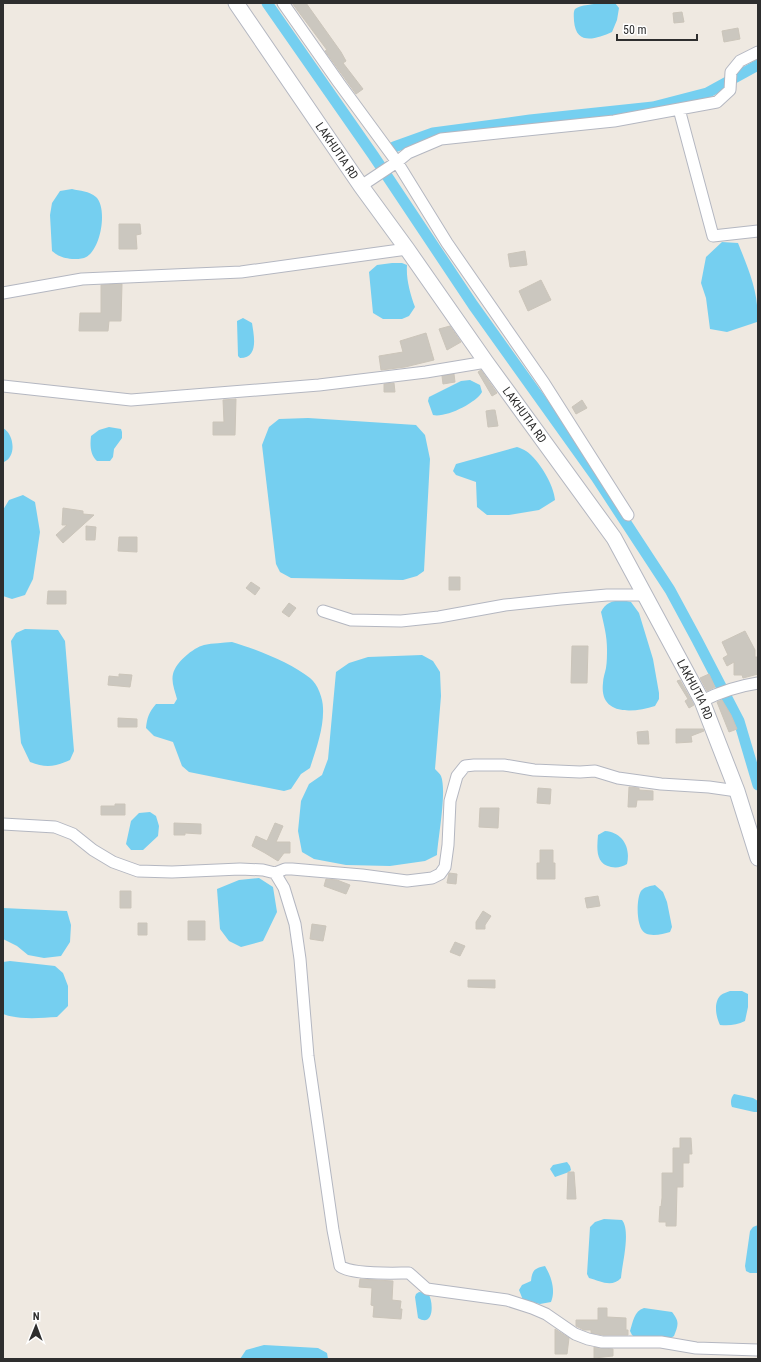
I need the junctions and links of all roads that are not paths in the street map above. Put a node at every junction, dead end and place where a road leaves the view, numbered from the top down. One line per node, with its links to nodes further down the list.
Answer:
1 (236, 3): 6 (street, LAKHUTIA RD)
2 (283, 3): 5 (street)
3 (758, 52): 4 (street)
4 (679, 109): 5 (street); 7 (street)
5 (397, 162): 6 (street); 12 (street)
6 (361, 186): 8 (street, LAKHUTIA RD)
7 (758, 230)
8 (407, 249): 9 (street); 10 (street, LAKHUTIA RD)
9 (3, 294)
10 (486, 362): 11 (street); 13 (street, LAKHUTIA RD)
11 (3, 386)
12 (628, 515)
13 (644, 595): 14 (street); 16 (street, LAKHUTIA RD)
14 (323, 611)
15 (758, 683): 16 (street)
16 (702, 701): 17 (street, LAKHUTIA RD)
17 (737, 791): 19 (street, LAKHUTIA RD); 20 (street)
18 (3, 824): 20 (street)
19 (758, 858)
20 (275, 873): 21 (street)
21 (758, 1350)

